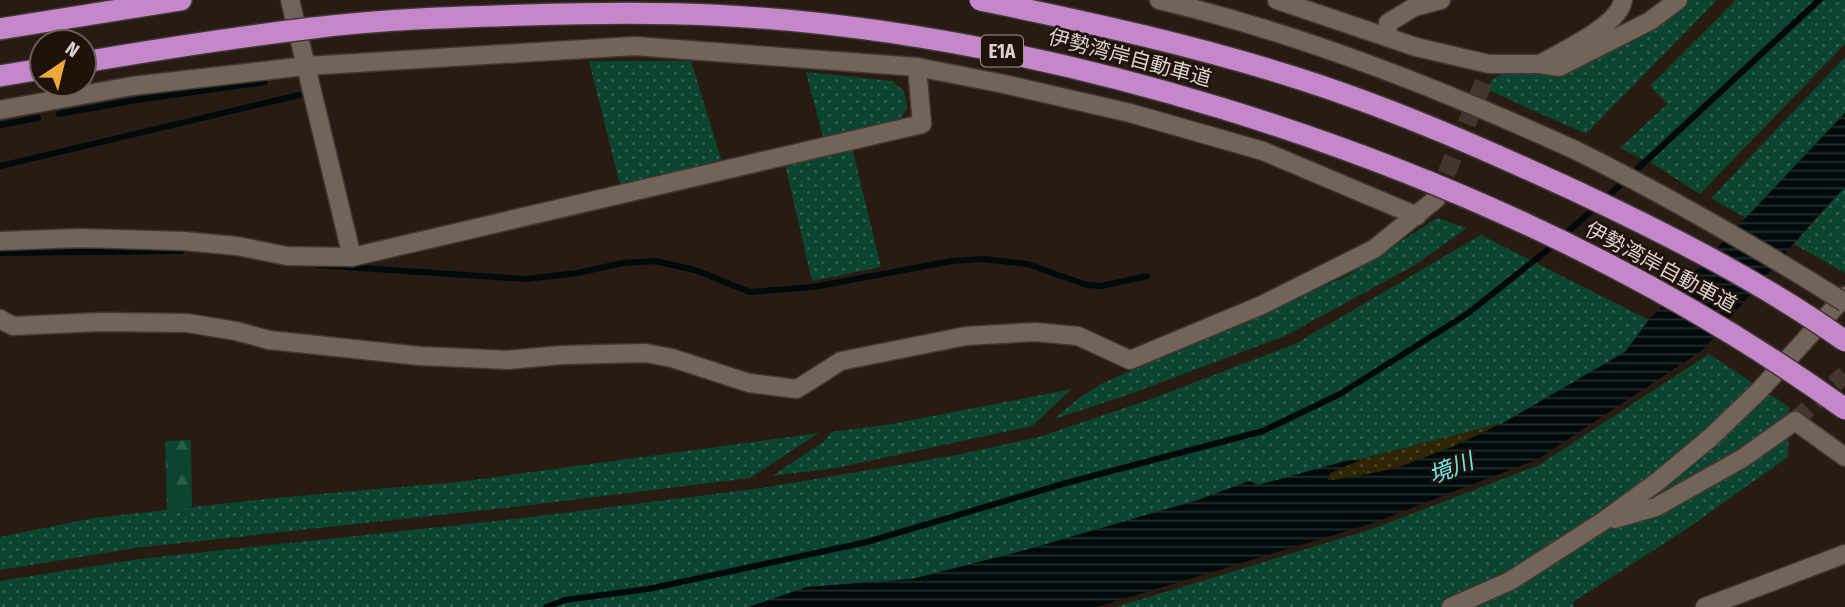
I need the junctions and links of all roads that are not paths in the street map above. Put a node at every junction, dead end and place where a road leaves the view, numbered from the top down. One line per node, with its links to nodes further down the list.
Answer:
1 (181, 0): 9 (highway)
2 (290, 0): 13 (street)
3 (980, 0): 25 (highway, 伊勢湾岸自動車道 / E1A, bridge)
4 (1159, 0): 23 (street, bridge)
5 (1277, 0): 10 (street)
6 (1441, 0): 10 (street)
7 (1623, 0): 12 (street)
8 (1678, 0): 12 (street)
9 (0, 29)
10 (1387, 36): 12 (street)
11 (98, 60): 26 (highway, 伊勢湾岸自動車道 / E1A, bridge)
12 (1540, 64)
13 (306, 66): 14 (street); 17 (street); 21 (street)
14 (917, 67): 19 (street); 21 (street)
15 (28, 71): 16 (highway)
16 (0, 76)
17 (0, 110)
18 (1436, 199): 19 (street)
19 (1417, 216): 24 (street)
20 (0, 241): 21 (street)
21 (352, 257)
22 (1845, 296): 28 (street)
23 (1845, 302)
24 (0, 319)
25 (1845, 341)
26 (1845, 409)
27 (1845, 457): 28 (street)
28 (1602, 522): 30 (street)
29 (1845, 554): 31 (street)
30 (1451, 607)
31 (1705, 607)

